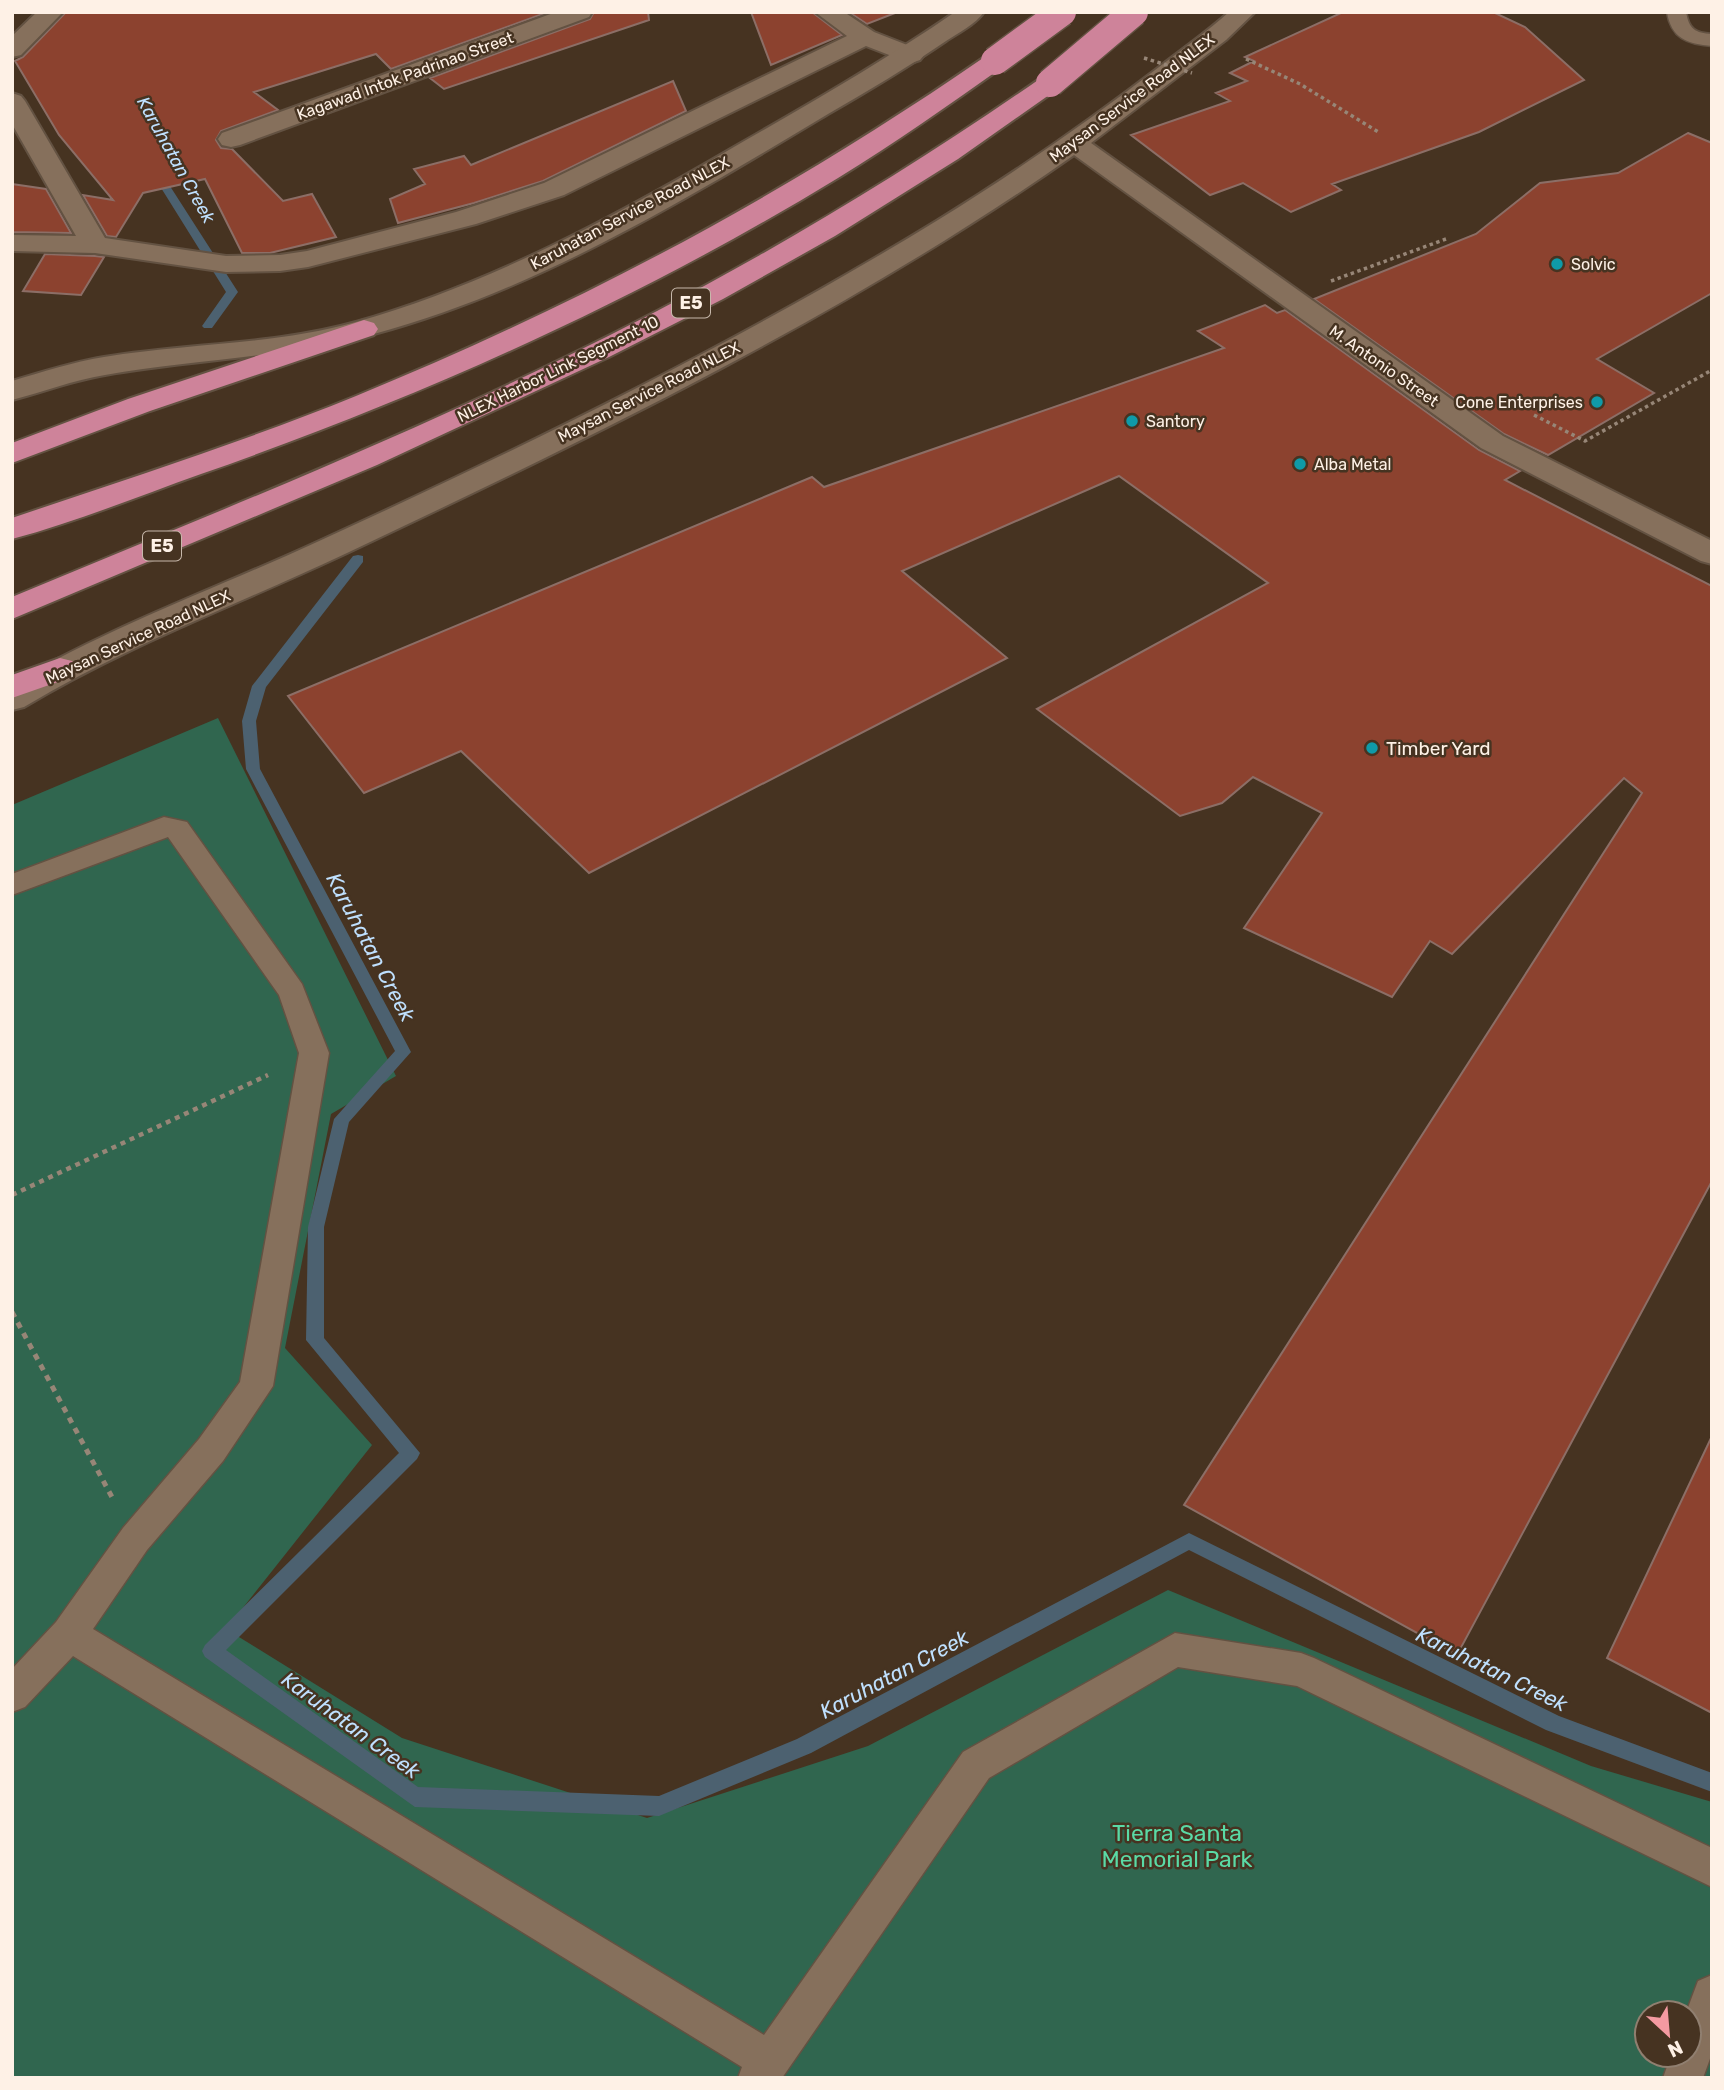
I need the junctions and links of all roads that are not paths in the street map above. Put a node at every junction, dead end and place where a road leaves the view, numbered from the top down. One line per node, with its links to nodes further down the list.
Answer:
1 (51, 12): 11 (street)
2 (580, 12): 14 (street, Kagawad Intok Padrinao Street)
3 (827, 12): 9 (street)
4 (972, 12): 12 (street, Karuhatan Service Road NLEX)
5 (1062, 12): 21 (highway, E5, bridge)
6 (1134, 12): 23 (highway, NLEX Harbor Link Segment 10 / E5, bridge)
7 (1676, 12): 10 (lane)
8 (1237, 15): 15 (street, Maysan Service Road NLEX)
9 (865, 37): 12 (street); 17 (street)
10 (1712, 40)
11 (12, 50)
12 (911, 55): 18 (street, Karuhatan Service Road NLEX)
13 (12, 101): 17 (street)
14 (231, 139)
15 (1076, 144): 22 (street, M. Antonio Street); 24 (street, Maysan Service Road NLEX)
16 (12, 243): 17 (street)
17 (95, 246)
18 (363, 328): 19 (street, Karuhatan Service Road NLEX); 20 (highway)
19 (12, 391)
20 (12, 454)
21 (12, 529)
22 (1712, 554)
23 (12, 609)
24 (60, 669): 25 (highway); 26 (street, Maysan Service Road NLEX)
25 (12, 687)
26 (12, 699)
27 (12, 885): 28 (lane)
28 (69, 1634): 29 (lane); 32 (lane)
29 (12, 1695)
30 (1712, 1868): 32 (lane)
31 (1712, 1995): 33 (lane)
32 (763, 2069)
33 (1683, 2078)

